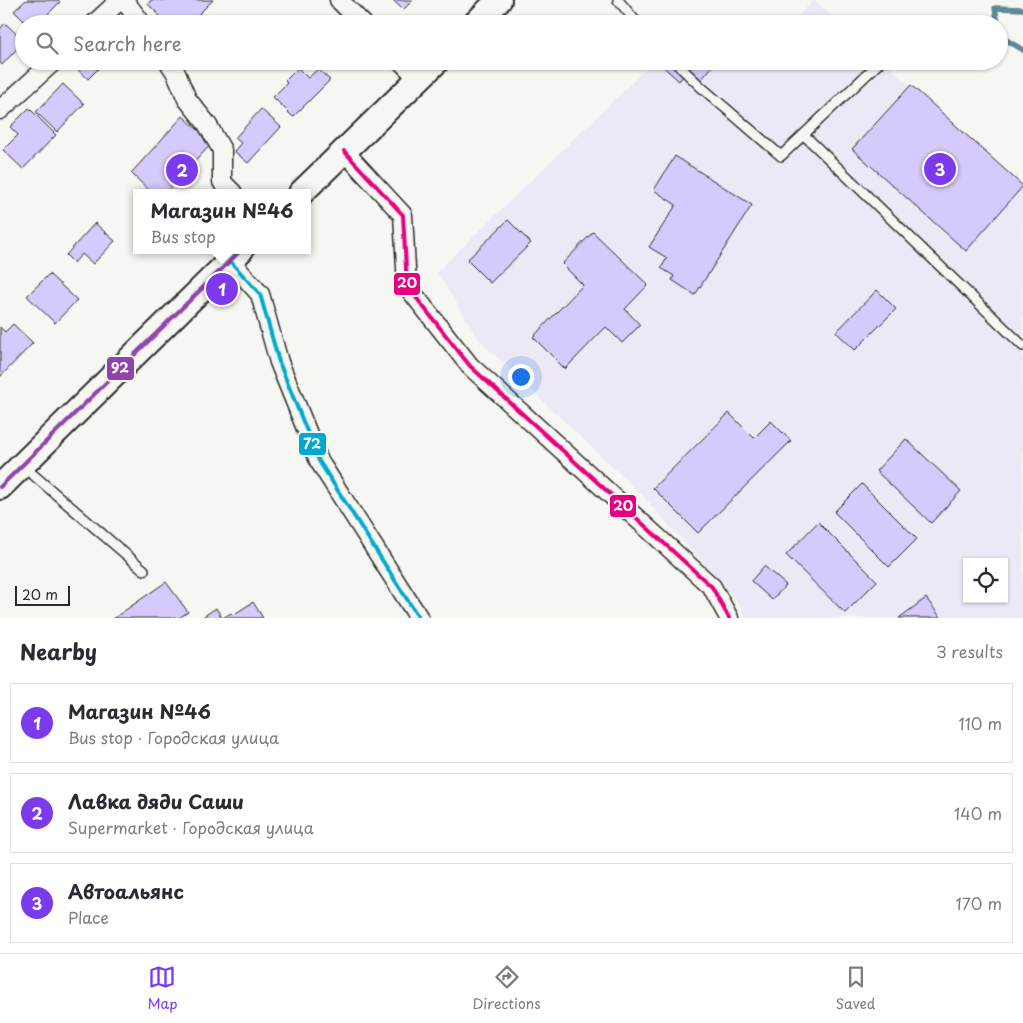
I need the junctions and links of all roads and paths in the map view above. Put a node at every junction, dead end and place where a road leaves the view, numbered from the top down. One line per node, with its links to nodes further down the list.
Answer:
1 (122, 0): 5 (street); 6 (street)
2 (340, 0): 7 (street)
3 (499, 0): 8 (street)
4 (618, 0): 9 (lane)
5 (104, 15)
6 (134, 15)
7 (354, 15)
8 (484, 15)
9 (630, 15)
10 (44, 70): 17 (street)
11 (174, 70): 20 (street)
12 (410, 70): 16 (street)
13 (428, 70): 16 (street)
14 (683, 70): 18 (lane)
15 (872, 70): 18 (lane)
16 (419, 79): 19 (street)
17 (0, 110)
18 (804, 135): 23 (lane)
19 (344, 151): 21 (street); 28 (street)
20 (229, 189)
21 (305, 189)
22 (236, 255): 24 (street); 27 (street)
23 (1023, 346)
24 (22, 465): 25 (street); 26 (lane)
25 (0, 486)
26 (144, 570)
27 (419, 618)
28 (729, 618)

